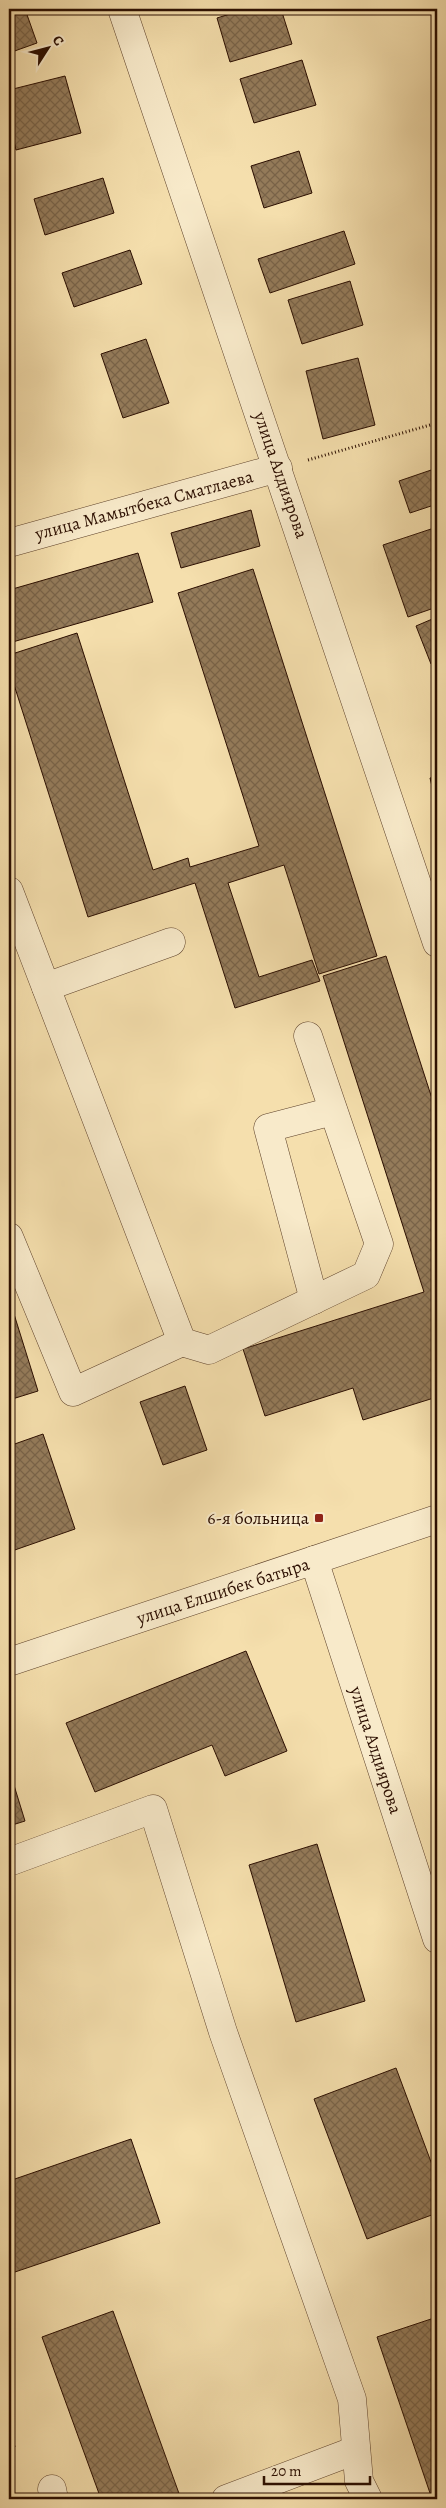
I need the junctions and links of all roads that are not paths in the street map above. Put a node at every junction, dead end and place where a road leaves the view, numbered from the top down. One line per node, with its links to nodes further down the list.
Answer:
1 (122, 9): 2 (street, улица Алдиярова)
2 (278, 468): 3 (street, улица Мамытбека Сматлаева); 6 (street, улица Алдиярова)
3 (9, 543)
4 (9, 891): 7 (street)
5 (171, 942): 7 (street)
6 (437, 943)
7 (46, 987): 12 (street)
8 (308, 1036): 9 (street)
9 (334, 1112): 11 (street); 11 (street)
10 (9, 1237): 12 (street)
11 (314, 1300): 12 (street)
12 (182, 1342)
13 (437, 1519): 14 (street, улица Елшибек батыра)
14 (314, 1560): 15 (street, улица Елшибек батыра); 17 (street, улица Алдиярова)
15 (9, 1662)
16 (9, 1862): 18 (street)
17 (437, 1939)
18 (356, 2450): 19 (street); 20 (street)
19 (226, 2499)
20 (368, 2499)

